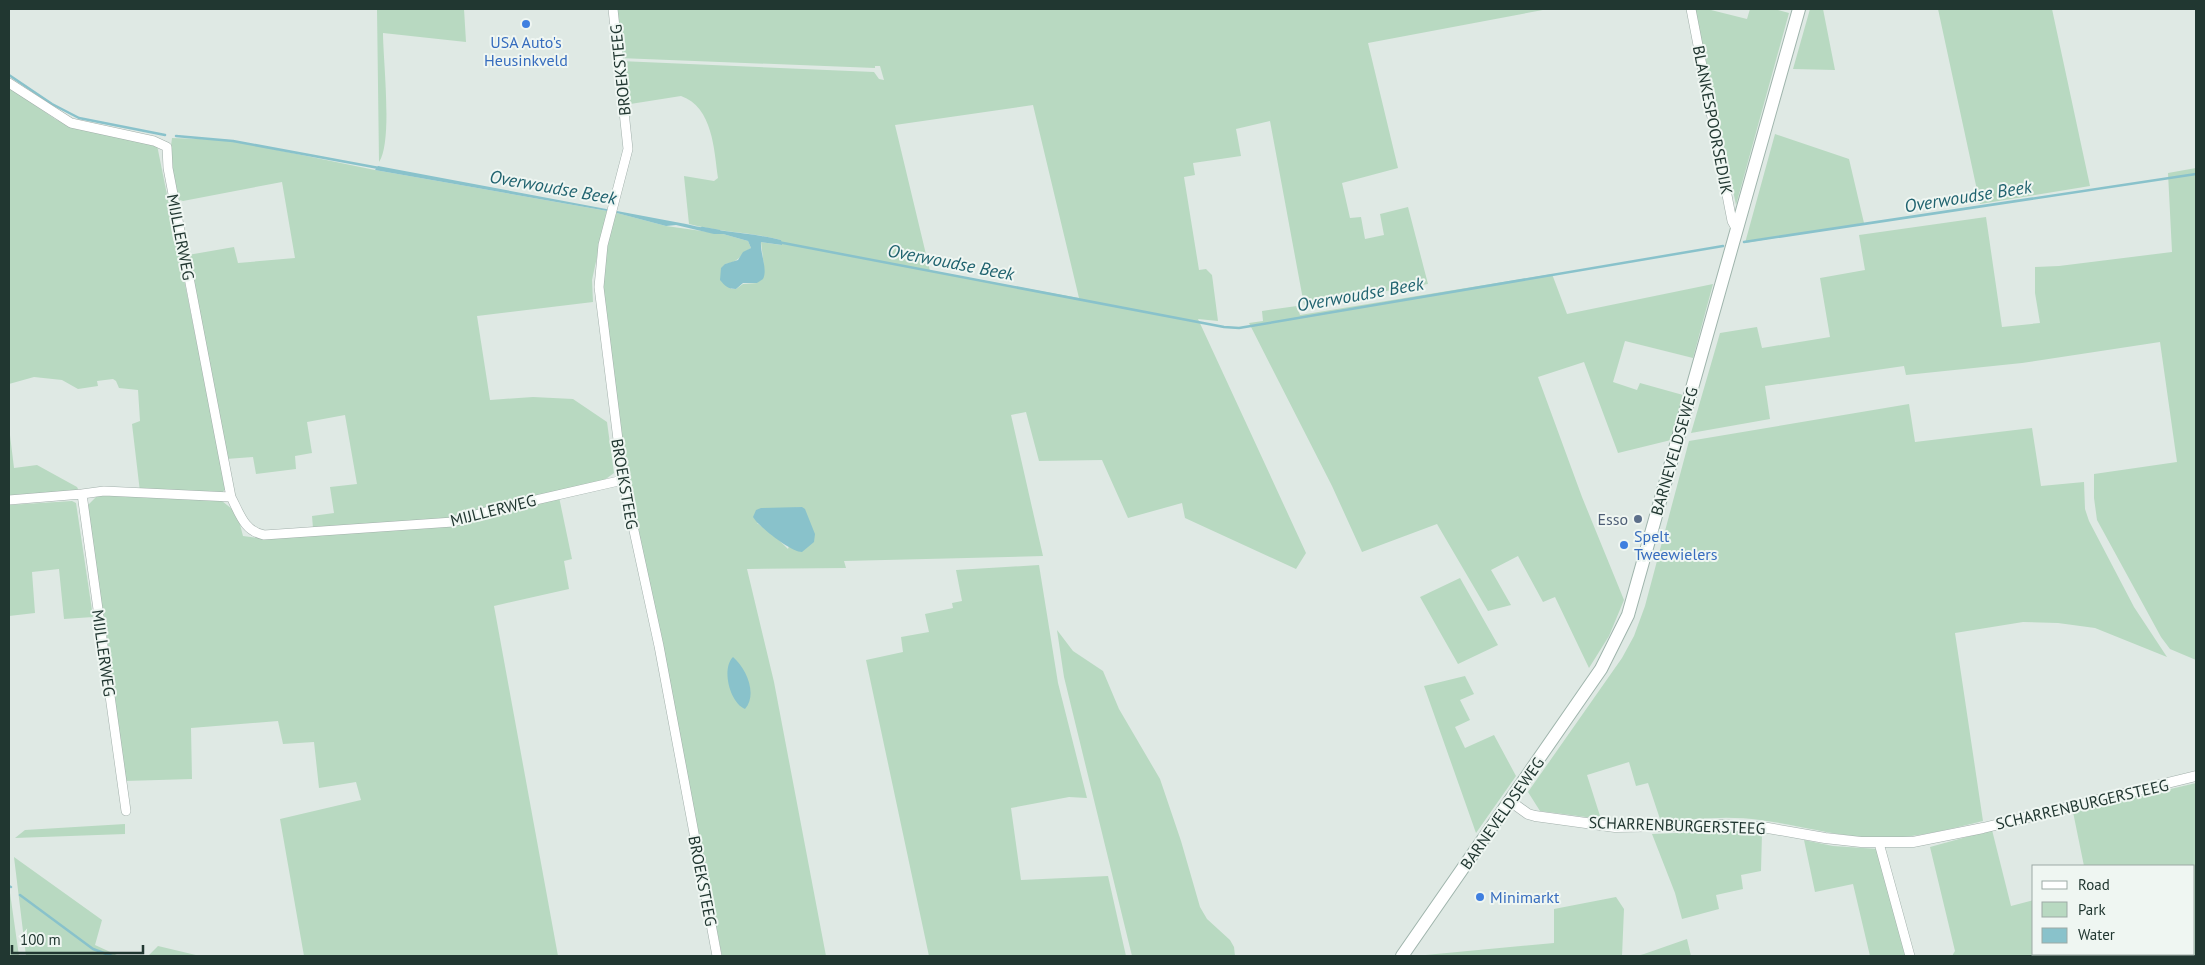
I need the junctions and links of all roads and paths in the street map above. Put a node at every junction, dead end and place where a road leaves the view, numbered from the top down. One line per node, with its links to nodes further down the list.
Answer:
1 (614, 9): 6 (street, BROEKSTEEG)
2 (1691, 9): 5 (street, BLANKESPOORSEDIJK)
3 (1799, 9): 5 (main road, BARNEVELDSEWEG)
4 (9, 83): 8 (street, MIJLLERWEG)
5 (1737, 230): 11 (main road, BARNEVELDSEWEG)
6 (623, 480): 8 (street, MIJLLERWEG); 14 (street, BROEKSTEEG)
7 (82, 494): 8 (street); 9 (street); 12 (street, MIJLLERWEG)
8 (232, 497)
9 (9, 500)
10 (2196, 776): 13 (street, SCHARRENBURGERSTEEG)
11 (1510, 801): 13 (street, SCHARRENBURGERSTEEG); 15 (main road, BARNEVELDSEWEG)
12 (126, 811)
13 (1879, 843): 16 (street)
14 (717, 956)
15 (1402, 956)
16 (1910, 956)

